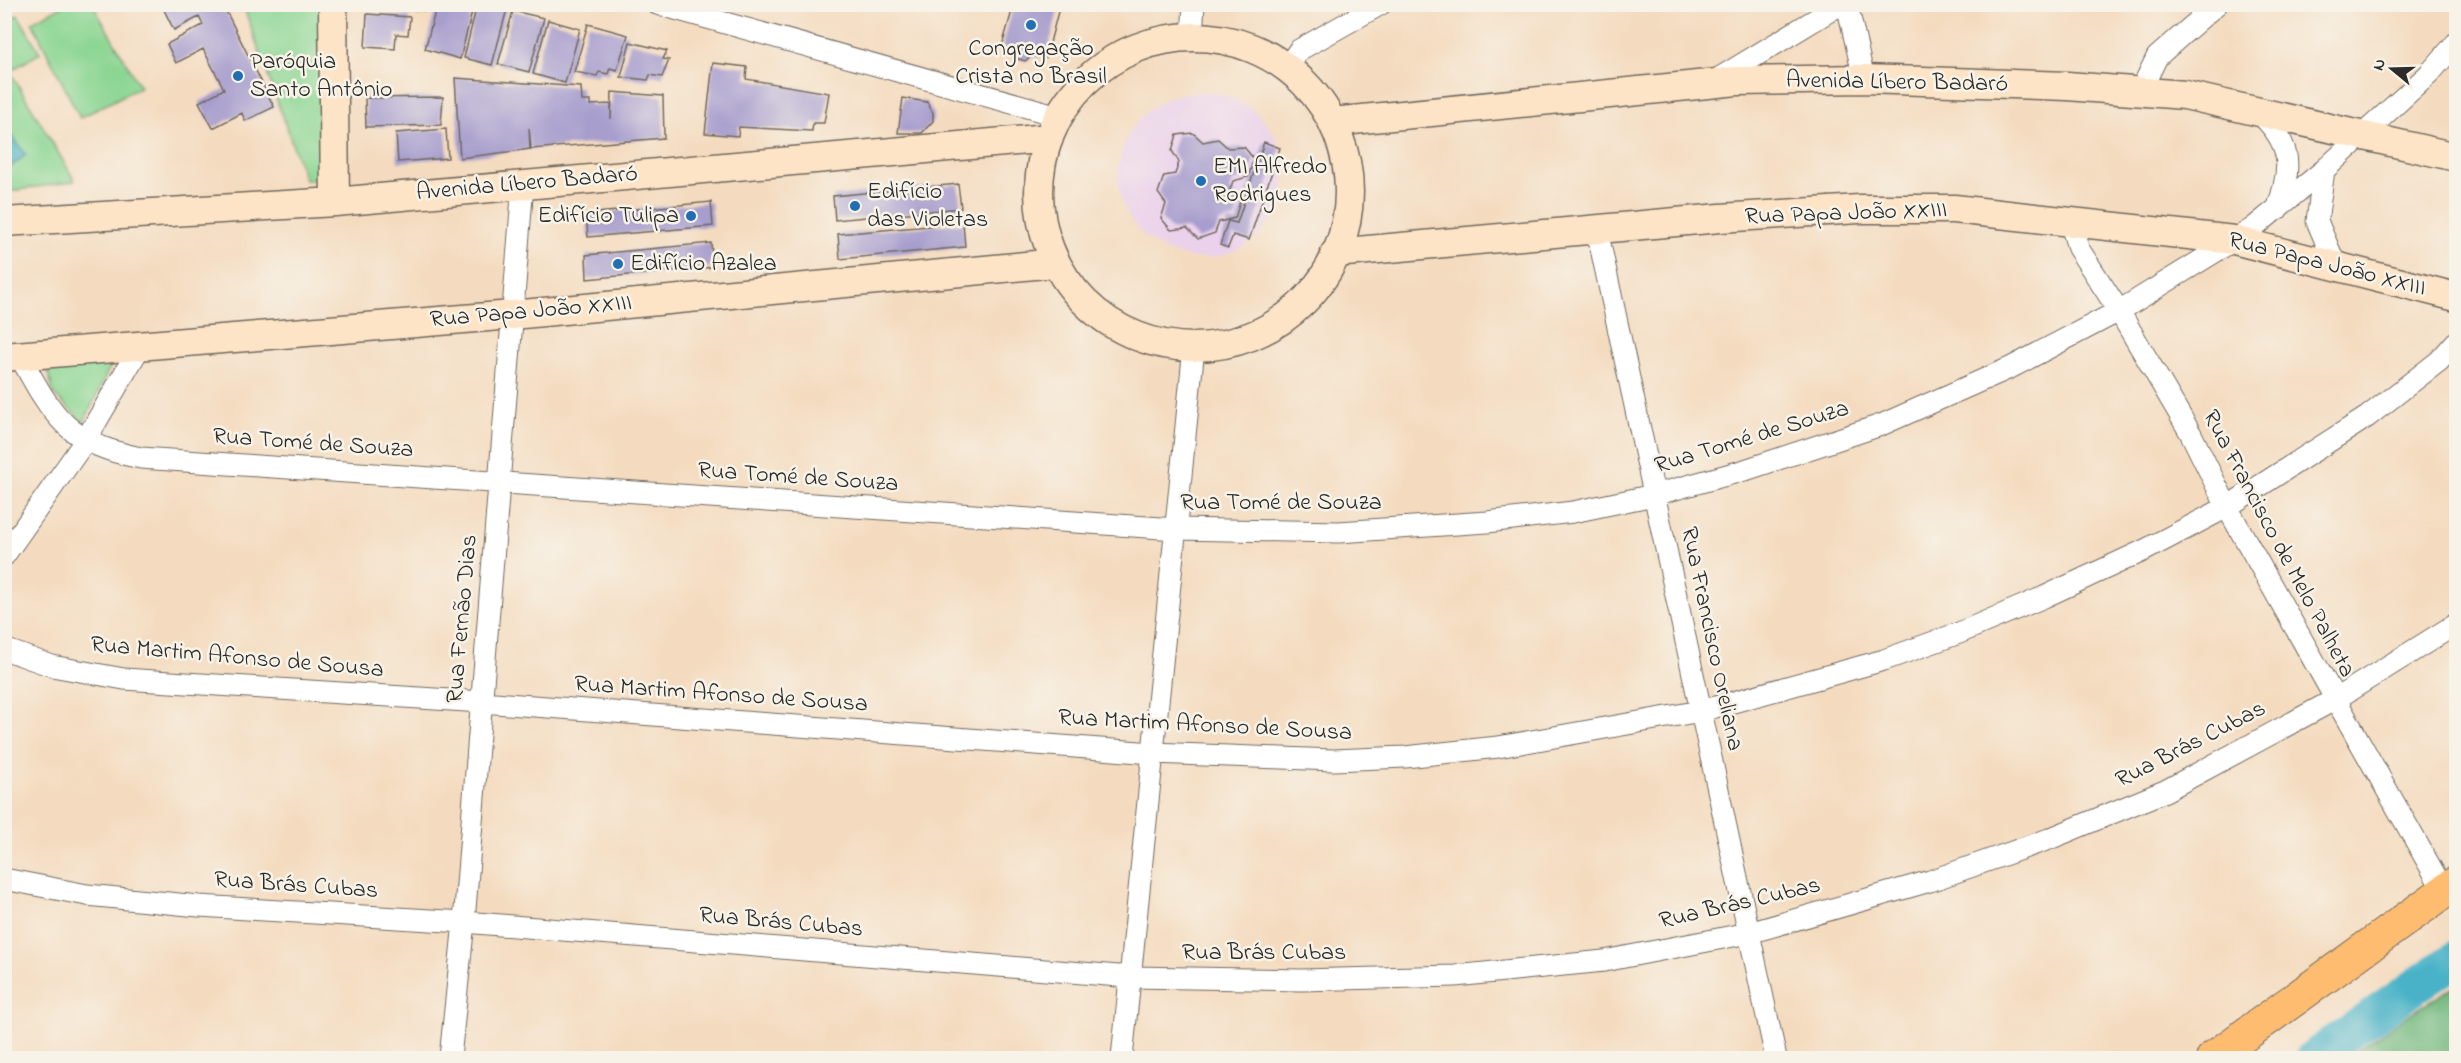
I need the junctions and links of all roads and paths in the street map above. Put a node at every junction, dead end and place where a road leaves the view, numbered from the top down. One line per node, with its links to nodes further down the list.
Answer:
1 (333, 4): 21 (street)
2 (1194, 4): 8 (street)
3 (1381, 4): 10 (street)
4 (1841, 4): 12 (street)
5 (1847, 4): 11 (street)
6 (2217, 4): 13 (street)
7 (667, 6): 16 (street)
8 (1192, 36): 10 (street); 16 (street)
9 (2457, 44): 17 (street, Rua Tomé de Souza)
10 (1287, 67): 15 (street)
11 (1864, 79): 12 (street, Avenida Líbero Badaró); 13 (street, Avenida Líbero Badaró)
12 (1710, 84): 15 (street, Avenida Líbero Badaró)
13 (2140, 92): 14 (street, Avenida Líbero Badaró)
14 (2257, 112): 17 (street, Avenida Líbero Badaró); 22 (street)
15 (1333, 122): 27 (street)
16 (1054, 127): 20 (street, Avenida Líbero Badaró); 28 (street)
17 (2360, 134): 18 (street, Avenida Líbero Badaró); 19 (street, Rua Tomé de Souza)
18 (2457, 157)
19 (2324, 170): 22 (street, Rua Tomé de Souza); 29 (street)
20 (523, 184): 21 (street, Avenida Líbero Badaró); 32 (street, Rua Fernão Dias)
21 (335, 202): 24 (street, Avenida Líbero Badaró)
22 (2276, 212): 26 (street, Rua Tomé de Souza)
23 (2070, 220): 25 (street, Rua Papa João XXIII); 26 (street, Rua Papa João XXIII); 31 (street, Rua Francisco de Melo Palheta)
24 (4, 222)
25 (1597, 230): 27 (street, Rua Papa João XXIII); 39 (street, Rua Francisco Oreliana)
26 (2234, 240): 29 (street, Rua Papa João XXIII); 31 (street, Rua Tomé de Souza)
27 (1335, 253): 35 (street)
28 (1056, 263): 32 (street, Rua Papa João XXIII); 35 (street)
29 (2336, 266): 30 (street, Rua Papa João XXIII)
30 (2457, 297)
31 (2119, 311): 39 (street, Rua Tomé de Souza); 40 (street, Rua Francisco de Melo Palheta)
32 (512, 315): 34 (street, Rua Papa João XXIII); 38 (street, Rua Fernão Dias)
33 (2457, 342): 40 (street, Rua Martim Afonso de Sousa)
34 (141, 345): 36 (street, Rua Papa João XXIII); 37 (street)
35 (1194, 347): 41 (street)
36 (12, 357): 37 (street, Rua Tomé de Souza)
37 (85, 441): 38 (street, Rua Tomé de Souza); 42 (street)
38 (499, 484): 41 (street, Rua Tomé de Souza); 46 (street, Rua Fernão Dias)
39 (1654, 495): 41 (street, Rua Tomé de Souza); 47 (street, Rua Francisco Oreliana)
40 (2227, 507): 45 (street, Rua Francisco de Melo Palheta); 47 (street, Rua Martim Afonso de Sousa)
41 (1176, 529): 48 (street)
42 (4, 556)
43 (2457, 624): 45 (street, Rua Brás Cubas)
44 (4, 650): 46 (street, Rua Martim Afonso de Sousa)
45 (2334, 700): 50 (street, Rua Francisco de Melo Palheta); 52 (street, Rua Brás Cubas)
46 (482, 702): 48 (street, Rua Martim Afonso de Sousa); 51 (street, Rua Fernão Dias)
47 (1701, 711): 48 (street, Rua Martim Afonso de Sousa); 52 (street, Rua Francisco Oreliana)
48 (1153, 753): 53 (street)
49 (4, 879): 51 (street, Rua Brás Cubas)
50 (2450, 887): 57 (main road)
51 (464, 922): 53 (street, Rua Brás Cubas); 54 (street, Rua Fernão Dias)
52 (1749, 933): 53 (street, Rua Brás Cubas); 56 (street, Rua Francisco Oreliana)
53 (1131, 977): 55 (street)
54 (450, 1059)
55 (1122, 1059)
56 (1776, 1059)
57 (2213, 1059)

